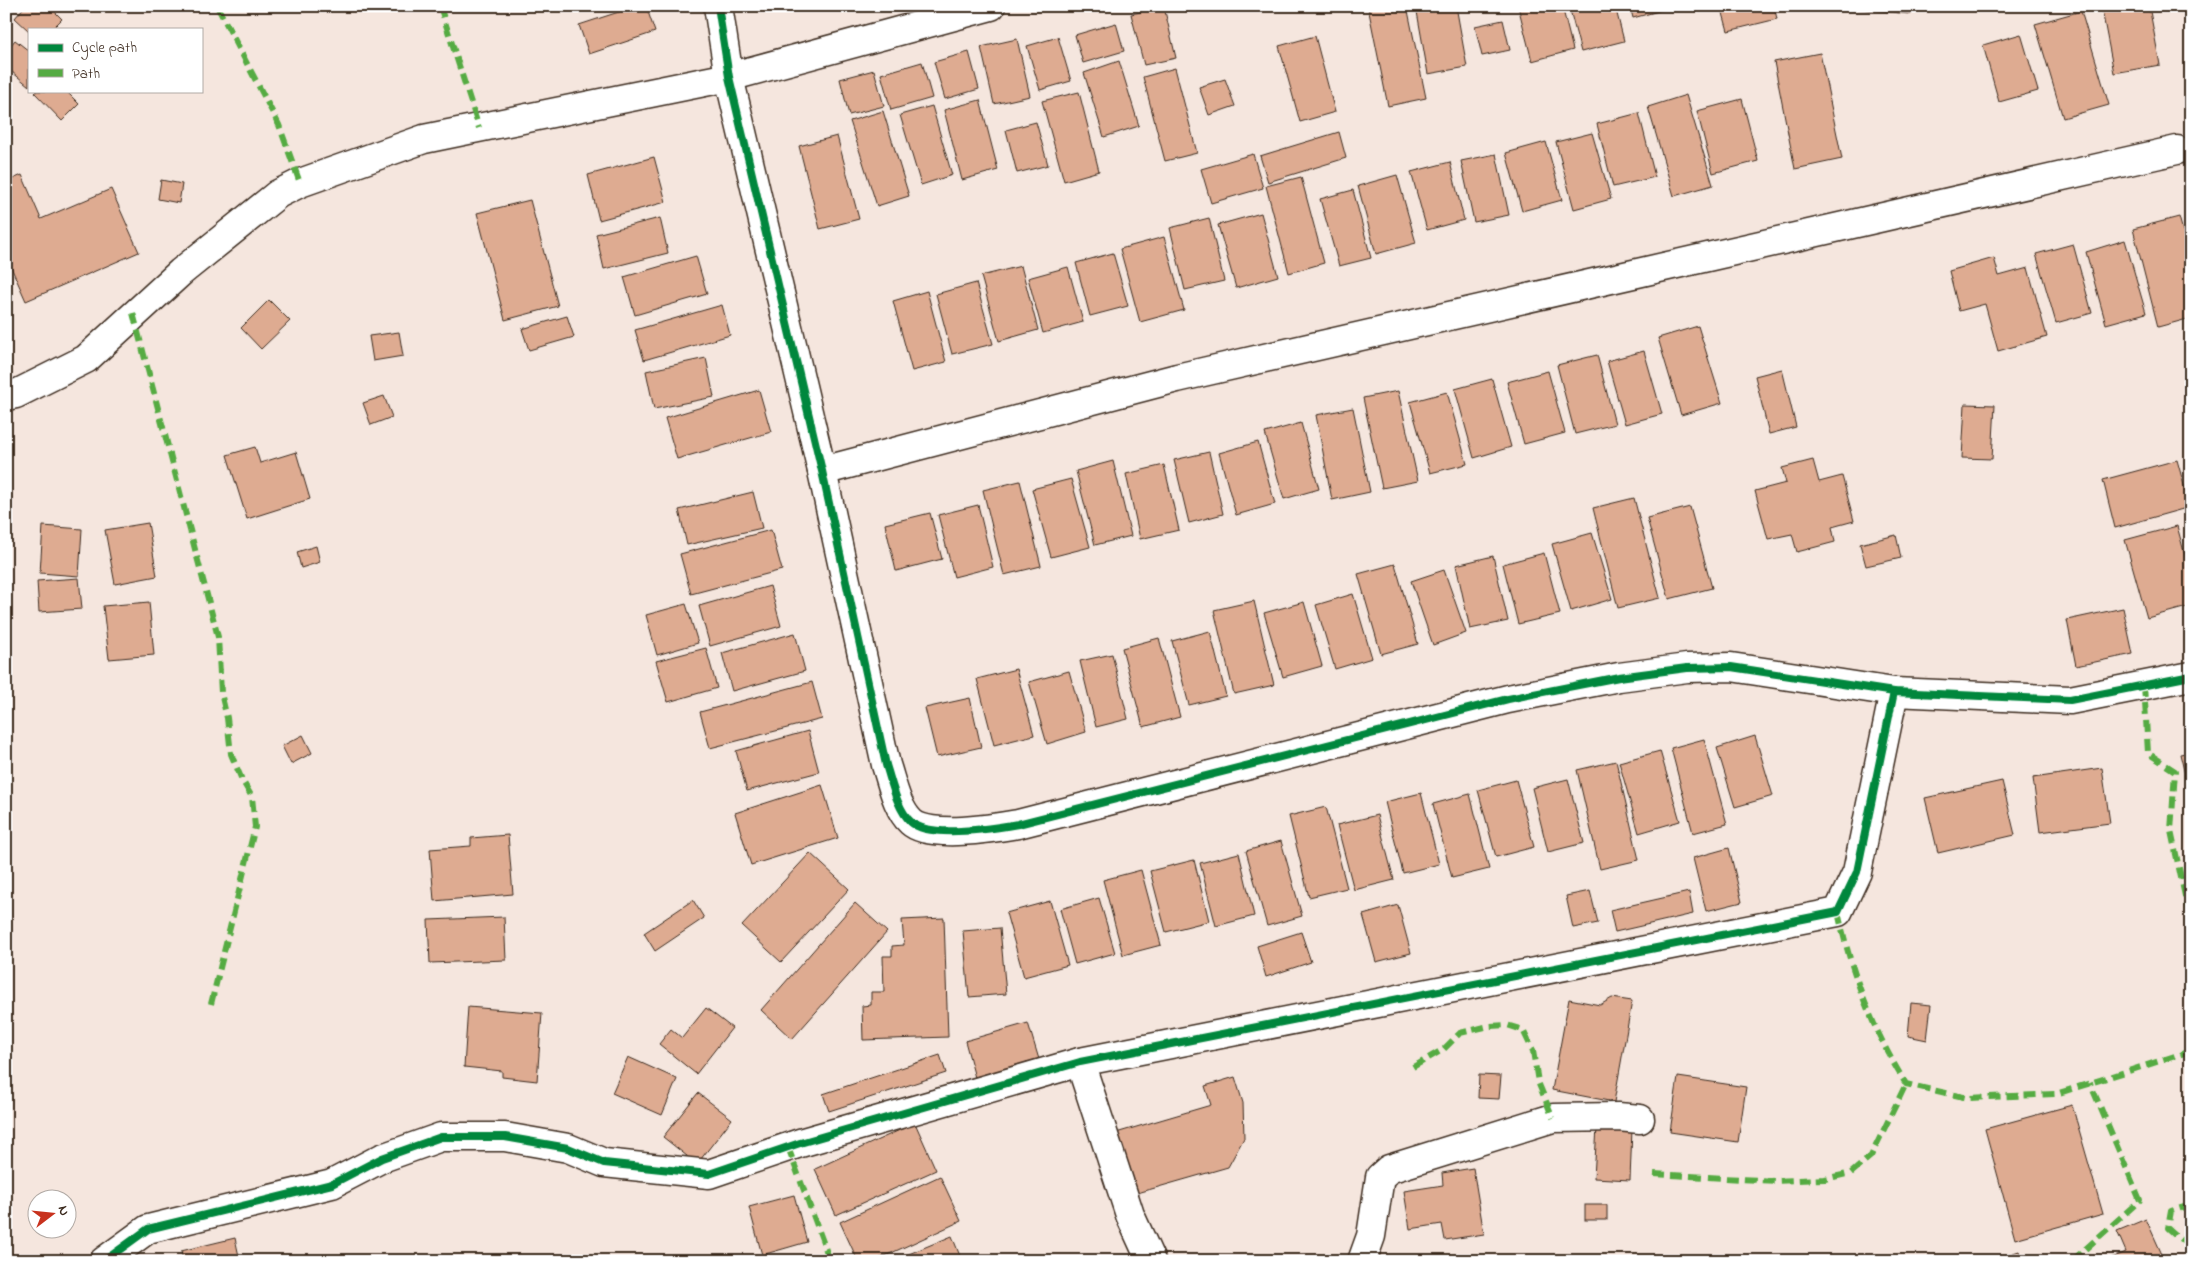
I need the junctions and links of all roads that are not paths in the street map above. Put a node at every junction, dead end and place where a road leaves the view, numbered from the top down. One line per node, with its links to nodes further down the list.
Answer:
1 (718, 6): 3 (street)
2 (991, 6): 3 (street)
3 (729, 77): 5 (street); 6 (street)
4 (2177, 150): 6 (street)
5 (6, 396)
6 (822, 472): 8 (street)
7 (2191, 676): 8 (street)
8 (1894, 692): 9 (street)
9 (1080, 1062): 11 (street); 12 (street)
10 (1640, 1118): 13 (street)
11 (104, 1261)
12 (1151, 1261)
13 (1362, 1261)

